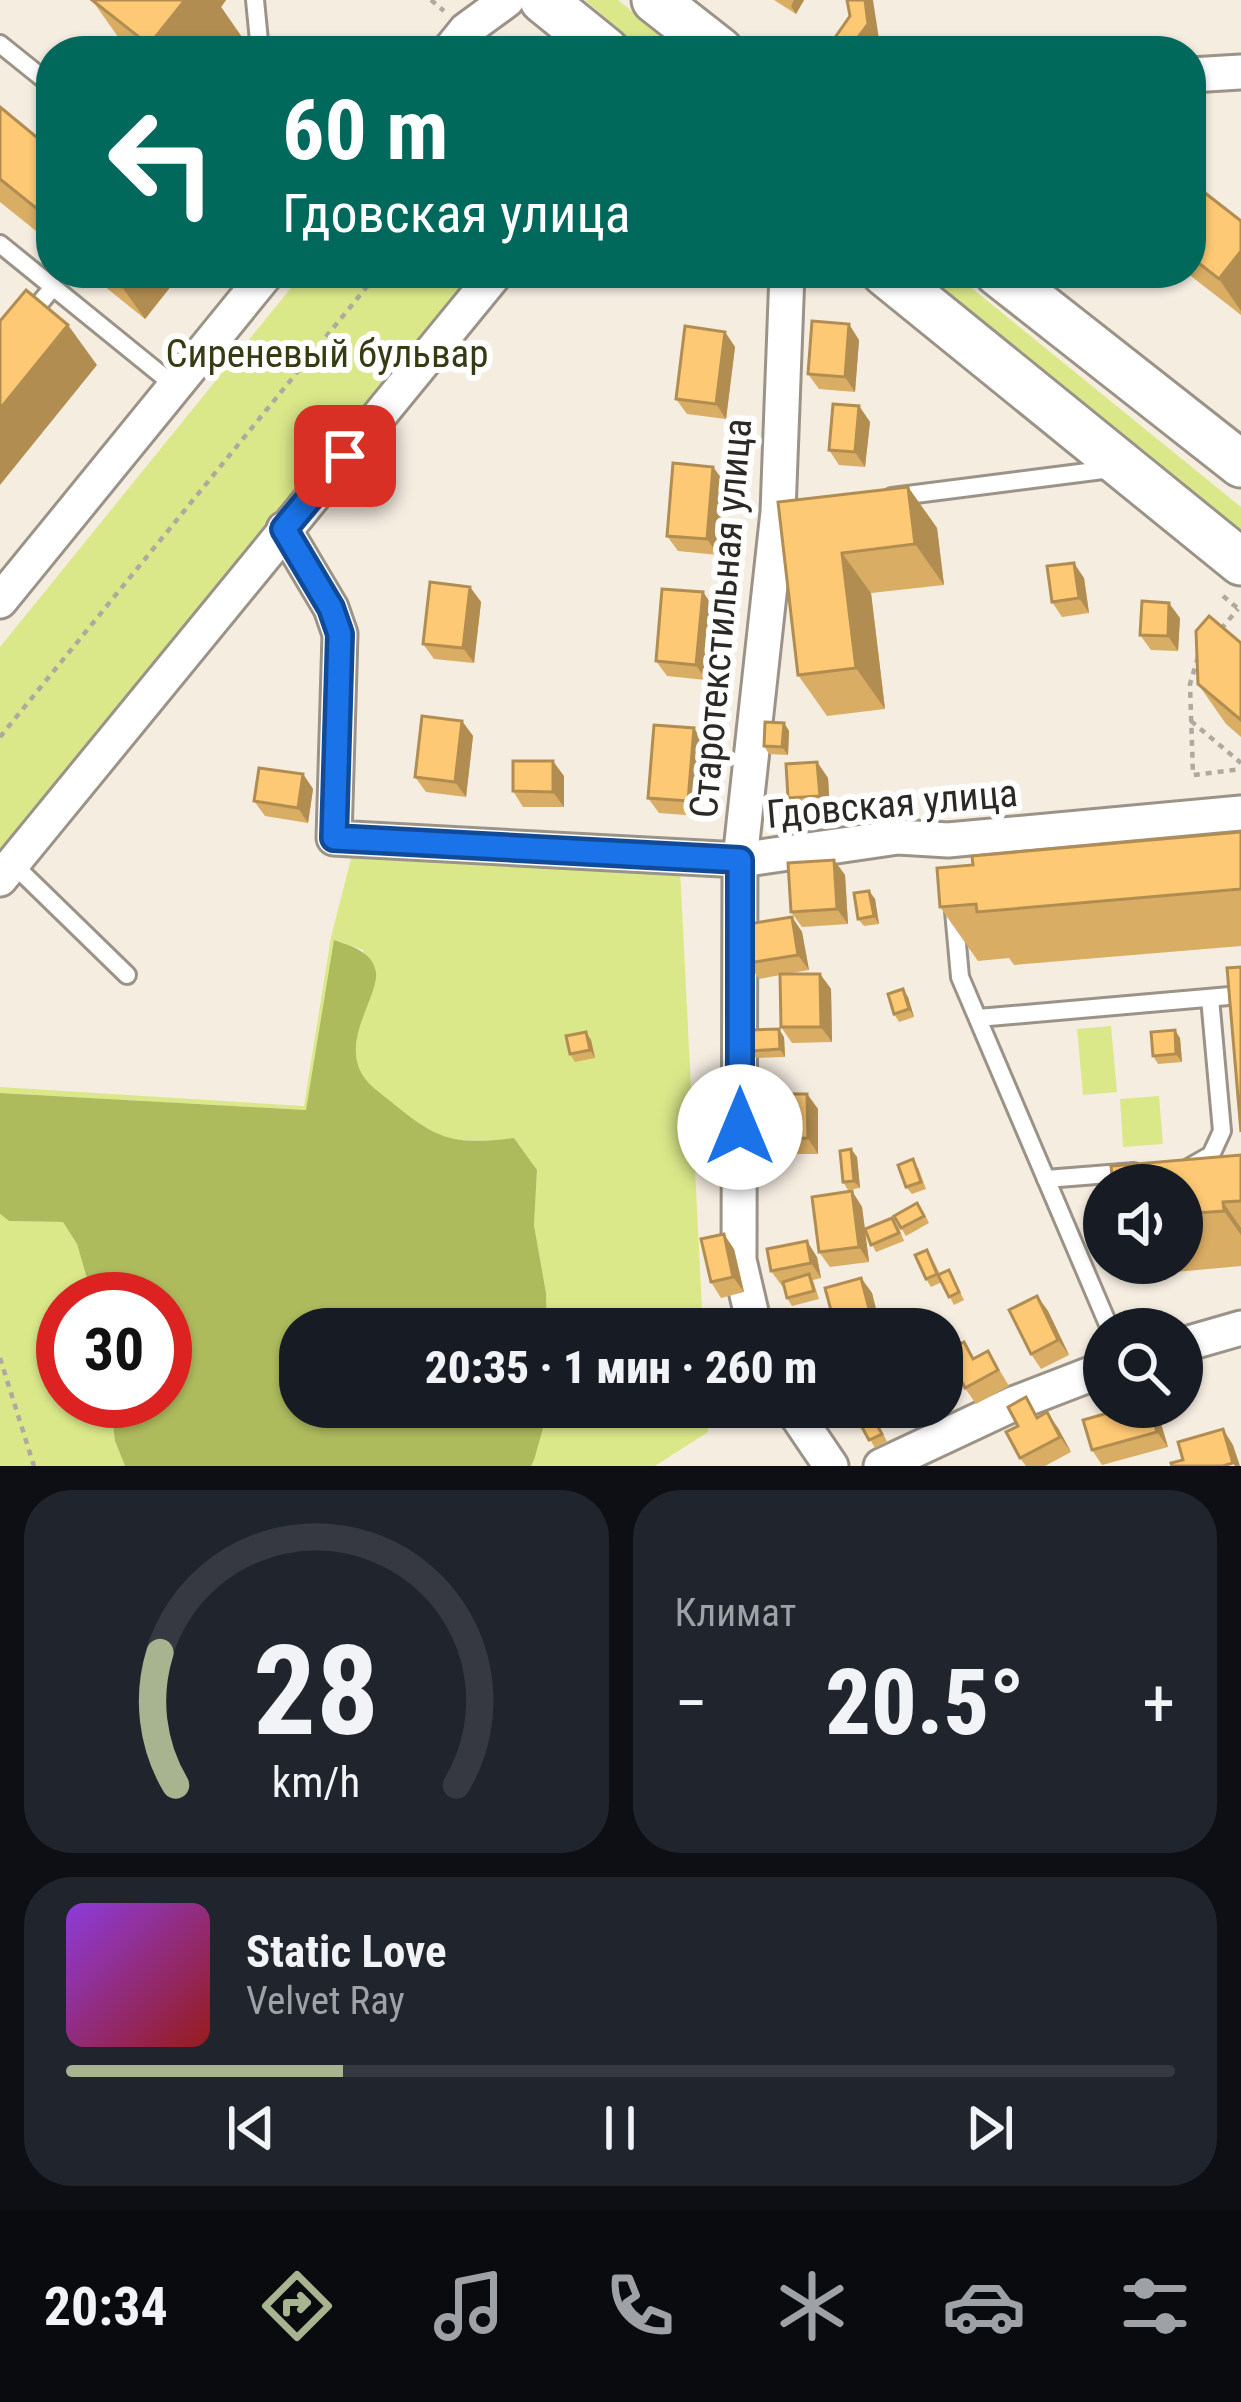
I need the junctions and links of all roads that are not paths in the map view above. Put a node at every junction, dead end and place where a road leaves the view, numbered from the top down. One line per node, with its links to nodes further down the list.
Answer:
1 (255, 0): 5 (lane)
2 (507, 0): 6 (street)
3 (543, 0): 7 (main road)
4 (656, 0): 8 (main road)
5 (259, 36)
6 (461, 36)
7 (587, 36)
8 (701, 36)
9 (0, 44): 11 (lane)
10 (1241, 72): 12 (street)
11 (36, 73)
12 (1206, 73)
13 (0, 244): 14 (lane)
14 (36, 274)
15 (51, 288): 22 (lane)
16 (53, 288): 23 (lane)
17 (255, 288): 23 (street)
18 (484, 288): 27 (street)
19 (788, 288): 31 (street, Старотекстильная улица)
20 (903, 288): 24 (main road)
21 (1017, 288): 25 (main road)
22 (0, 352)
23 (175, 386): 29 (street)
24 (1109, 458): 26 (lane); 28 (main road)
25 (1241, 464)
26 (871, 500)
27 (284, 529): 31 (street, Гдовская улица); 32 (street)
28 (1241, 562)
29 (0, 601)
30 (1241, 813): 31 (street, Гдовская улица)
31 (740, 860): 41 (street, Старотекстильная улица)
32 (6, 871): 34 (lane)
33 (952, 895): 37 (lane)
34 (127, 975)
35 (1241, 995): 36 (lane)
36 (1210, 998): 37 (lane); 38 (lane)
37 (978, 1018): 40 (lane)
38 (1198, 1164)
39 (1083, 1176): 40 (lane)
40 (1046, 1179): 42 (lane)
41 (750, 1308)
42 (1101, 1308)
43 (1241, 1328): 44 (street)
44 (1203, 1339)
45 (1083, 1378): 48 (street)
46 (805, 1428): 47 (street)
47 (831, 1466)
48 (880, 1466)

